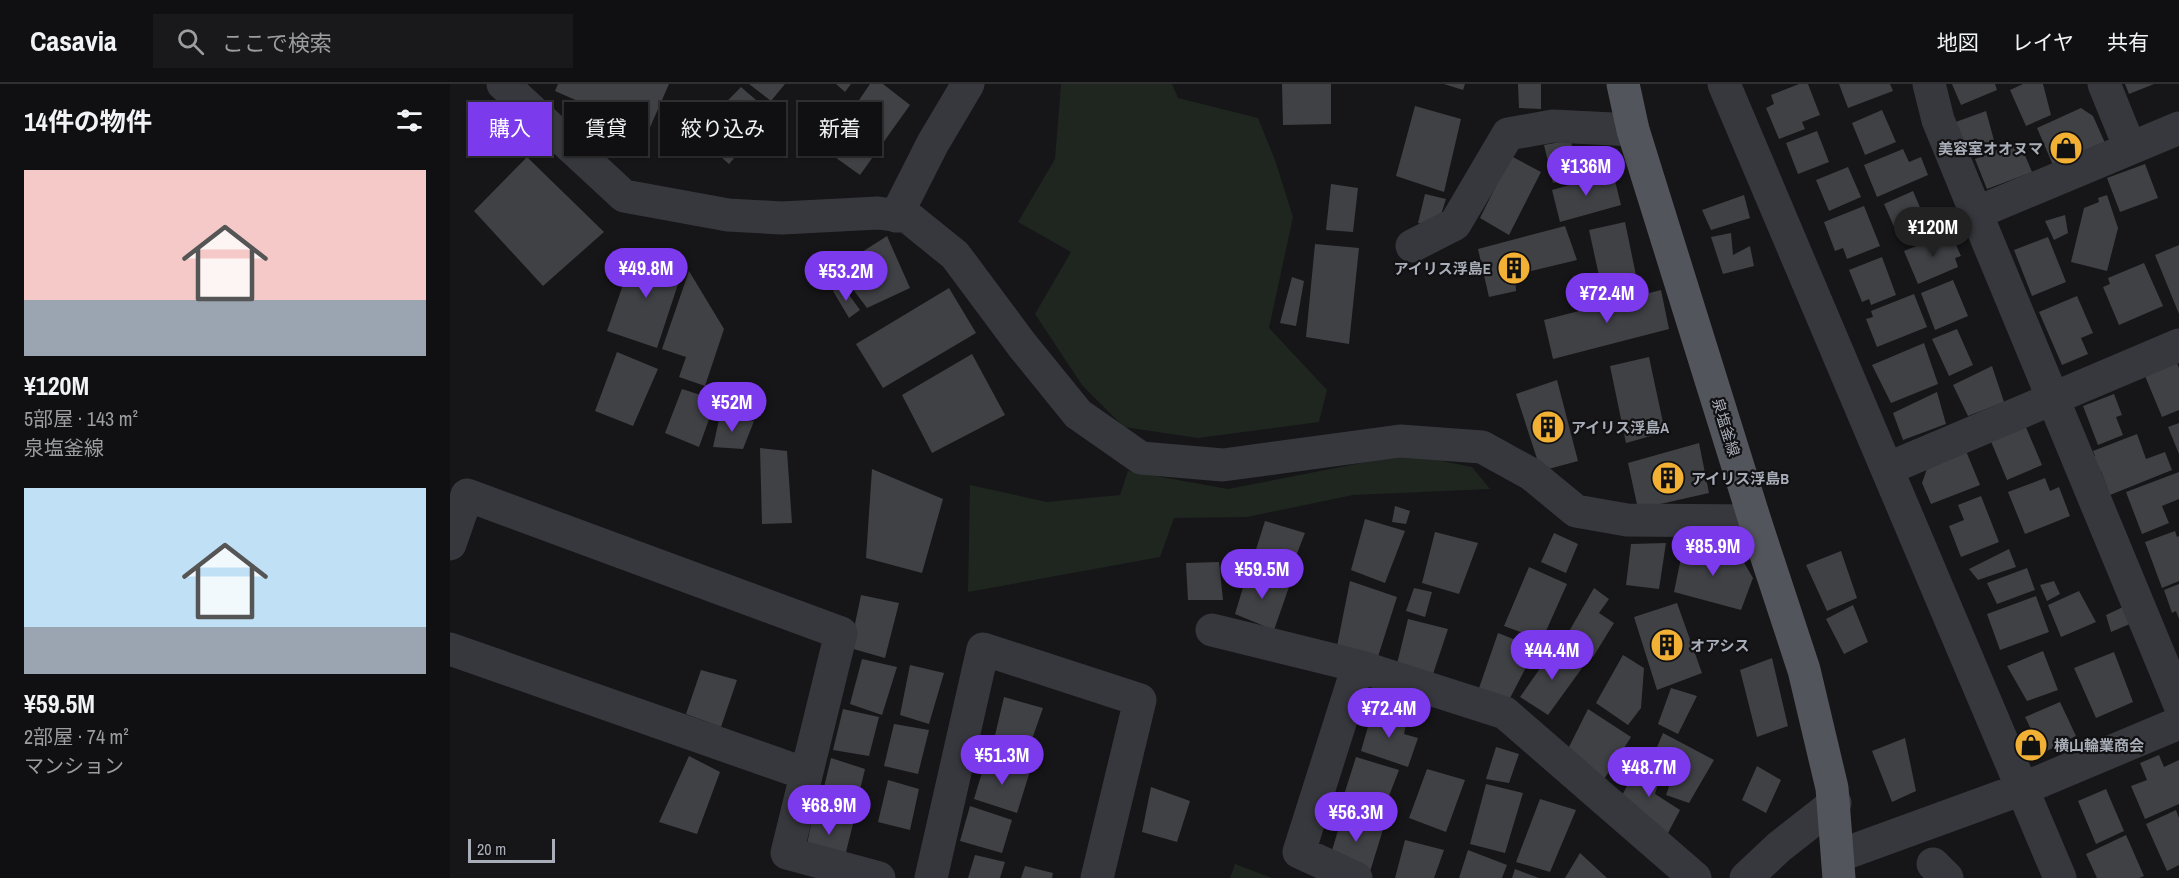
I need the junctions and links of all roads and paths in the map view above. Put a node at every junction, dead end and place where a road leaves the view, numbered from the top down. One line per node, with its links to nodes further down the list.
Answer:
1 (503, 84): 11 (street)
2 (968, 84): 11 (street)
3 (1623, 84): 8 (main road, 泉塩釜線)
4 (1724, 84): 15 (street)
5 (1929, 84): 10 (street)
6 (2104, 84): 9 (street)
7 (2179, 128): 9 (street)
8 (1633, 130): 12 (street); 16 (main road, 泉塩釜線)
9 (2130, 148): 10 (street)
10 (1976, 213): 14 (street)
11 (896, 216): 16 (street)
12 (1412, 246)
13 (2179, 345): 14 (street)
14 (2052, 399): 15 (street); 21 (street)
15 (1887, 469): 24 (street)
16 (1755, 521): 25 (main road, 泉塩釜線)
17 (450, 544): 23 (street)
18 (1212, 630): 20 (street)
19 (450, 650): 23 (street)
20 (1358, 666): 30 (street); 31 (street)
21 (2179, 703)
22 (2179, 723): 24 (street)
23 (806, 774): 27 (street)
24 (2022, 789): 26 (street); 33 (street)
25 (1834, 803): 26 (main road, 泉塩釜線); 32 (street)
26 (1839, 867)
27 (879, 878)
28 (931, 878): 29 (street)
29 (1097, 878)
30 (1356, 878)
31 (1695, 878)
32 (1746, 878)
33 (2060, 878)

